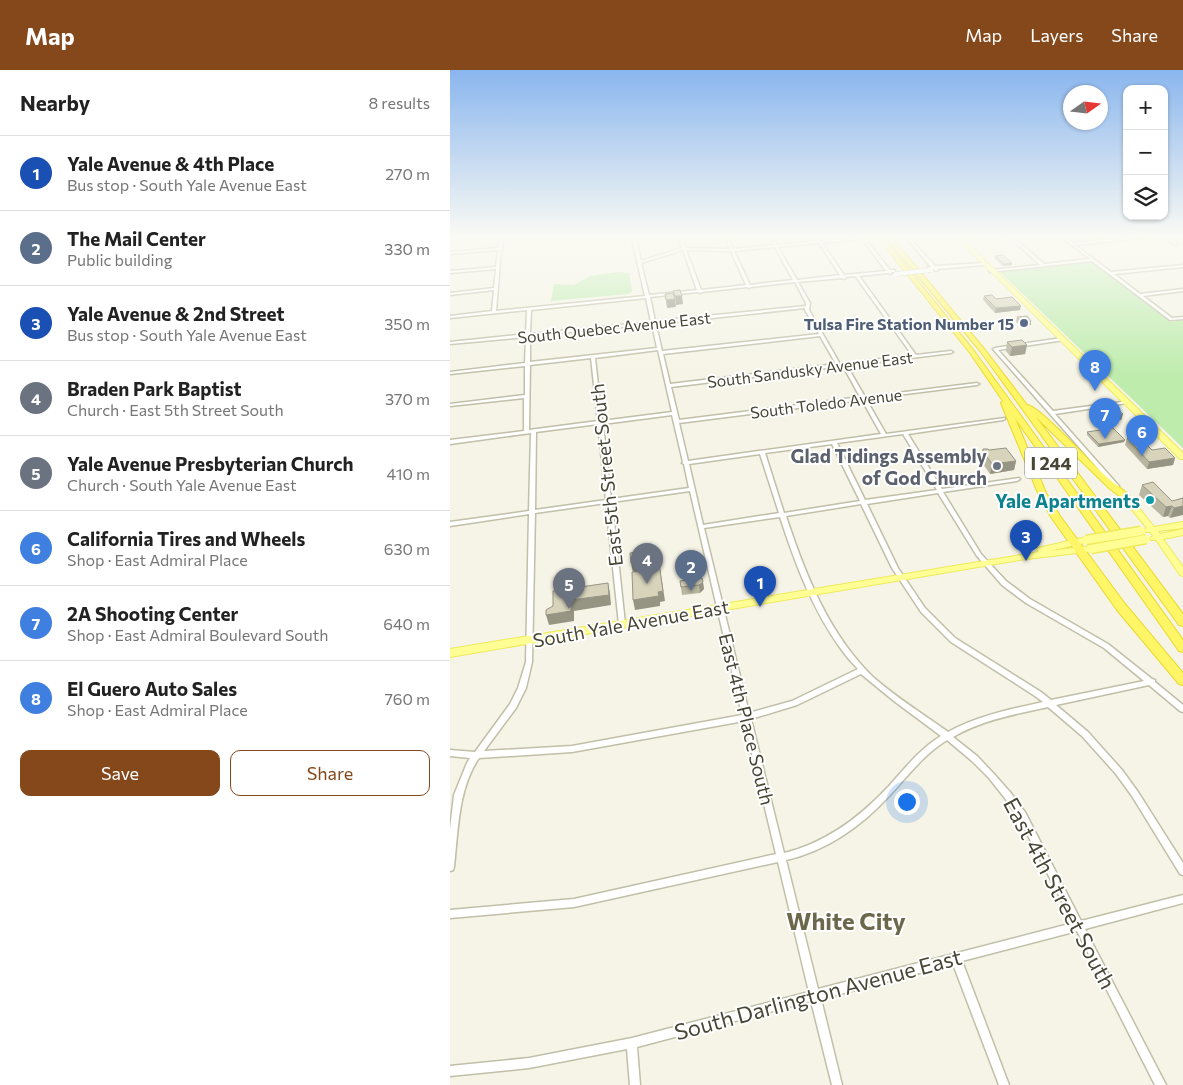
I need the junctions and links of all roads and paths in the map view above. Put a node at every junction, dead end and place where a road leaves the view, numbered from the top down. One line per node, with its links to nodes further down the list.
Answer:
1 (497, 282): 13 (street)
2 (645, 282): 18 (street, East 4th Place South)
3 (696, 282): 15 (street)
4 (747, 282): 12 (street)
5 (793, 282): 12 (street)
6 (796, 282): 19 (street)
7 (861, 282): 32 (street)
8 (916, 282): 38 (highway, I 244)
9 (926, 282): 40 (highway, I 244)
10 (1003, 282): 27 (main road)
11 (1124, 282): 17 (street)
12 (749, 287): 15 (street)
13 (496, 289): 16 (street); 21 (street)
14 (1183, 290): 17 (street)
15 (700, 292): 18 (street)
16 (450, 294)
17 (1140, 295): 23 (street)
18 (648, 298): 20 (street); 24 (street, East 4th Place South)
19 (808, 307): 24 (street, South Quebec Avenue East); 26 (street)
20 (529, 310): 21 (street); 25 (street)
21 (494, 313): 22 (street)
22 (450, 317)
23 (1183, 318)
24 (654, 323): 25 (street, South Quebec Avenue East); 29 (street, East 4th Place South)
25 (528, 335): 28 (street, South Quebec Avenue East); 33 (street)
26 (822, 335): 29 (street); 34 (street)
27 (1062, 339): 42 (main road); 45 (street)
28 (450, 343)
29 (660, 351): 31 (street); 37 (street, East 4th Place South)
30 (951, 352): 32 (street, South Sandusky Avenue East)
31 (593, 356): 33 (street); 48 (street, East 5th Street South)
32 (914, 357): 34 (street, South Sandusky Avenue East)
33 (528, 364): 35 (street); 39 (street)
34 (842, 365): 37 (street, South Sandusky Avenue East); 41 (street)
35 (450, 372)
36 (976, 384): 41 (street, South Toledo Avenue)
37 (668, 386): 44 (street, East 4th Place South)
38 (1001, 393): 73 (highway); 83 (highway, I 244)
39 (527, 396): 43 (street); 49 (street)
40 (1017, 396): 61 (highway); 80 (highway, I 244)
41 (863, 398): 47 (street, South Toledo Avenue); 52 (street)
42 (1127, 402): 45 (street); 56 (main road)
43 (450, 405)
44 (674, 413): 47 (street, East 4th Place South); 48 (street)
45 (1051, 413): 61 (street)
46 (1003, 419): 51 (street)
47 (676, 422): 57 (street, East 4th Place South)
48 (601, 423): 50 (street); 62 (street, East 5th Street South)
49 (526, 432): 50 (street); 53 (street)
50 (534, 432): 64 (street)
51 (905, 433): 52 (street); 60 (street)
52 (884, 435): 54 (street)
53 (450, 442)
54 (834, 442): 55 (street); 63 (street)
55 (762, 452): 57 (street); 65 (street, East 4th Street South)
56 (1183, 457)
57 (685, 463): 59 (street, East 4th Place South)
58 (1016, 479): 60 (street)
59 (692, 489): 62 (street); 68 (street, East 4th Place South)
60 (940, 491): 63 (street); 75 (street)
61 (1124, 496): 69 (main road)
62 (609, 501): 64 (street); 81 (street, East 5th Street South)
63 (863, 502): 65 (street); 77 (street)
64 (533, 512): 66 (street); 82 (street)
65 (783, 514): 68 (street); 78 (street, East 4th Street South)
66 (450, 524)
67 (1183, 525): 69 (main road, South Yale Avenue East)
68 (700, 527): 79 (street, East 4th Place South)
69 (1152, 529): 71 (main road); 72 (main road, South Yale Avenue East, bridge)
70 (1183, 532): 71 (main road, South Yale Avenue East)
71 (1158, 537): 73 (main road, South Yale Avenue East, bridge); 76 (main road)
72 (1086, 540): 73 (main road, South Yale Avenue East)
73 (1076, 547): 74 (main road, South Yale Avenue East); 86 (highway)
74 (1019, 557): 75 (main road, South Yale Avenue East)
75 (986, 562): 77 (main road, South Yale Avenue East); 87 (street)
76 (1183, 573)
77 (901, 577): 78 (main road, South Yale Avenue East); 88 (street)
78 (812, 592): 79 (main road, South Yale Avenue East); 85 (street, East 4th Street South)
79 (720, 608): 81 (main road, South Yale Avenue East); 90 (street, East 4th Place South)
80 (1183, 622)
81 (622, 624): 82 (main road, South Yale Avenue East)
82 (531, 640): 84 (main road, South Yale Avenue East); 93 (street)
83 (1183, 648)
84 (450, 653)
85 (863, 670): 90 (street); 91 (street, East 4th Street South)
86 (1183, 681)
87 (1152, 682): 88 (street); 89 (street)
88 (1051, 704): 91 (street); 96 (street)
89 (1183, 709)
90 (747, 717): 93 (street); 94 (street, East 4th Place South)
91 (947, 736): 94 (street); 99 (street, East 4th Street South)
92 (450, 753): 93 (street)
93 (477, 755): 95 (street)
94 (782, 858): 98 (street); 101 (street, East 4th Place South)
95 (450, 867)
96 (1183, 871)
97 (1183, 899): 99 (street, South Darlington Avenue East)
98 (450, 914)
99 (1080, 926): 100 (street, South Darlington Avenue East); 107 (street, East 4th Street South)
100 (956, 958): 101 (street, South Darlington Avenue East); 106 (street)
101 (815, 995): 102 (street, South Darlington Avenue East); 105 (street, East 4th Place South)
102 (632, 1043): 103 (street, South Darlington Avenue East); 104 (street)
103 (450, 1071)
104 (635, 1085)
105 (837, 1085)
106 (1004, 1085)
107 (1161, 1085)

